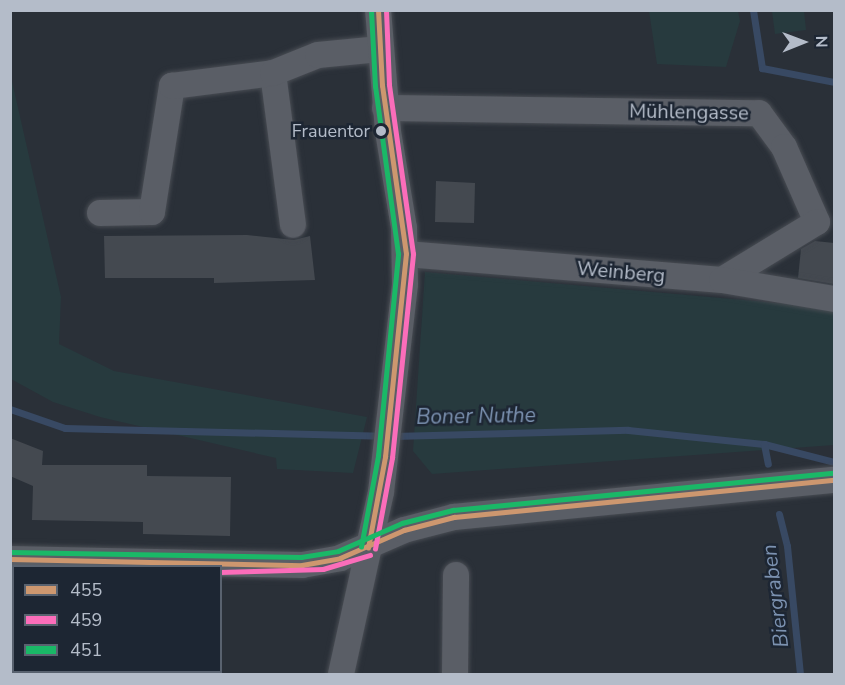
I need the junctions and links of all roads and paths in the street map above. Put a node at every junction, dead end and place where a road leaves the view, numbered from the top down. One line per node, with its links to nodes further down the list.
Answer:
1 (378, 10): 2 (street)
2 (380, 49): 3 (street); 4 (street)
3 (273, 73): 5 (street); 6 (street)
4 (385, 108): 7 (street); 8 (street, Mühlengasse)
5 (100, 213)
6 (293, 225)
7 (406, 254): 8 (street, Weinberg); 11 (street)
8 (722, 280): 9 (street, Weinberg)
9 (834, 299)
10 (834, 480): 11 (street)
11 (368, 548): 12 (street); 14 (street)
12 (10, 559)
13 (456, 575): 15 (street)
14 (341, 675)
15 (455, 675)

